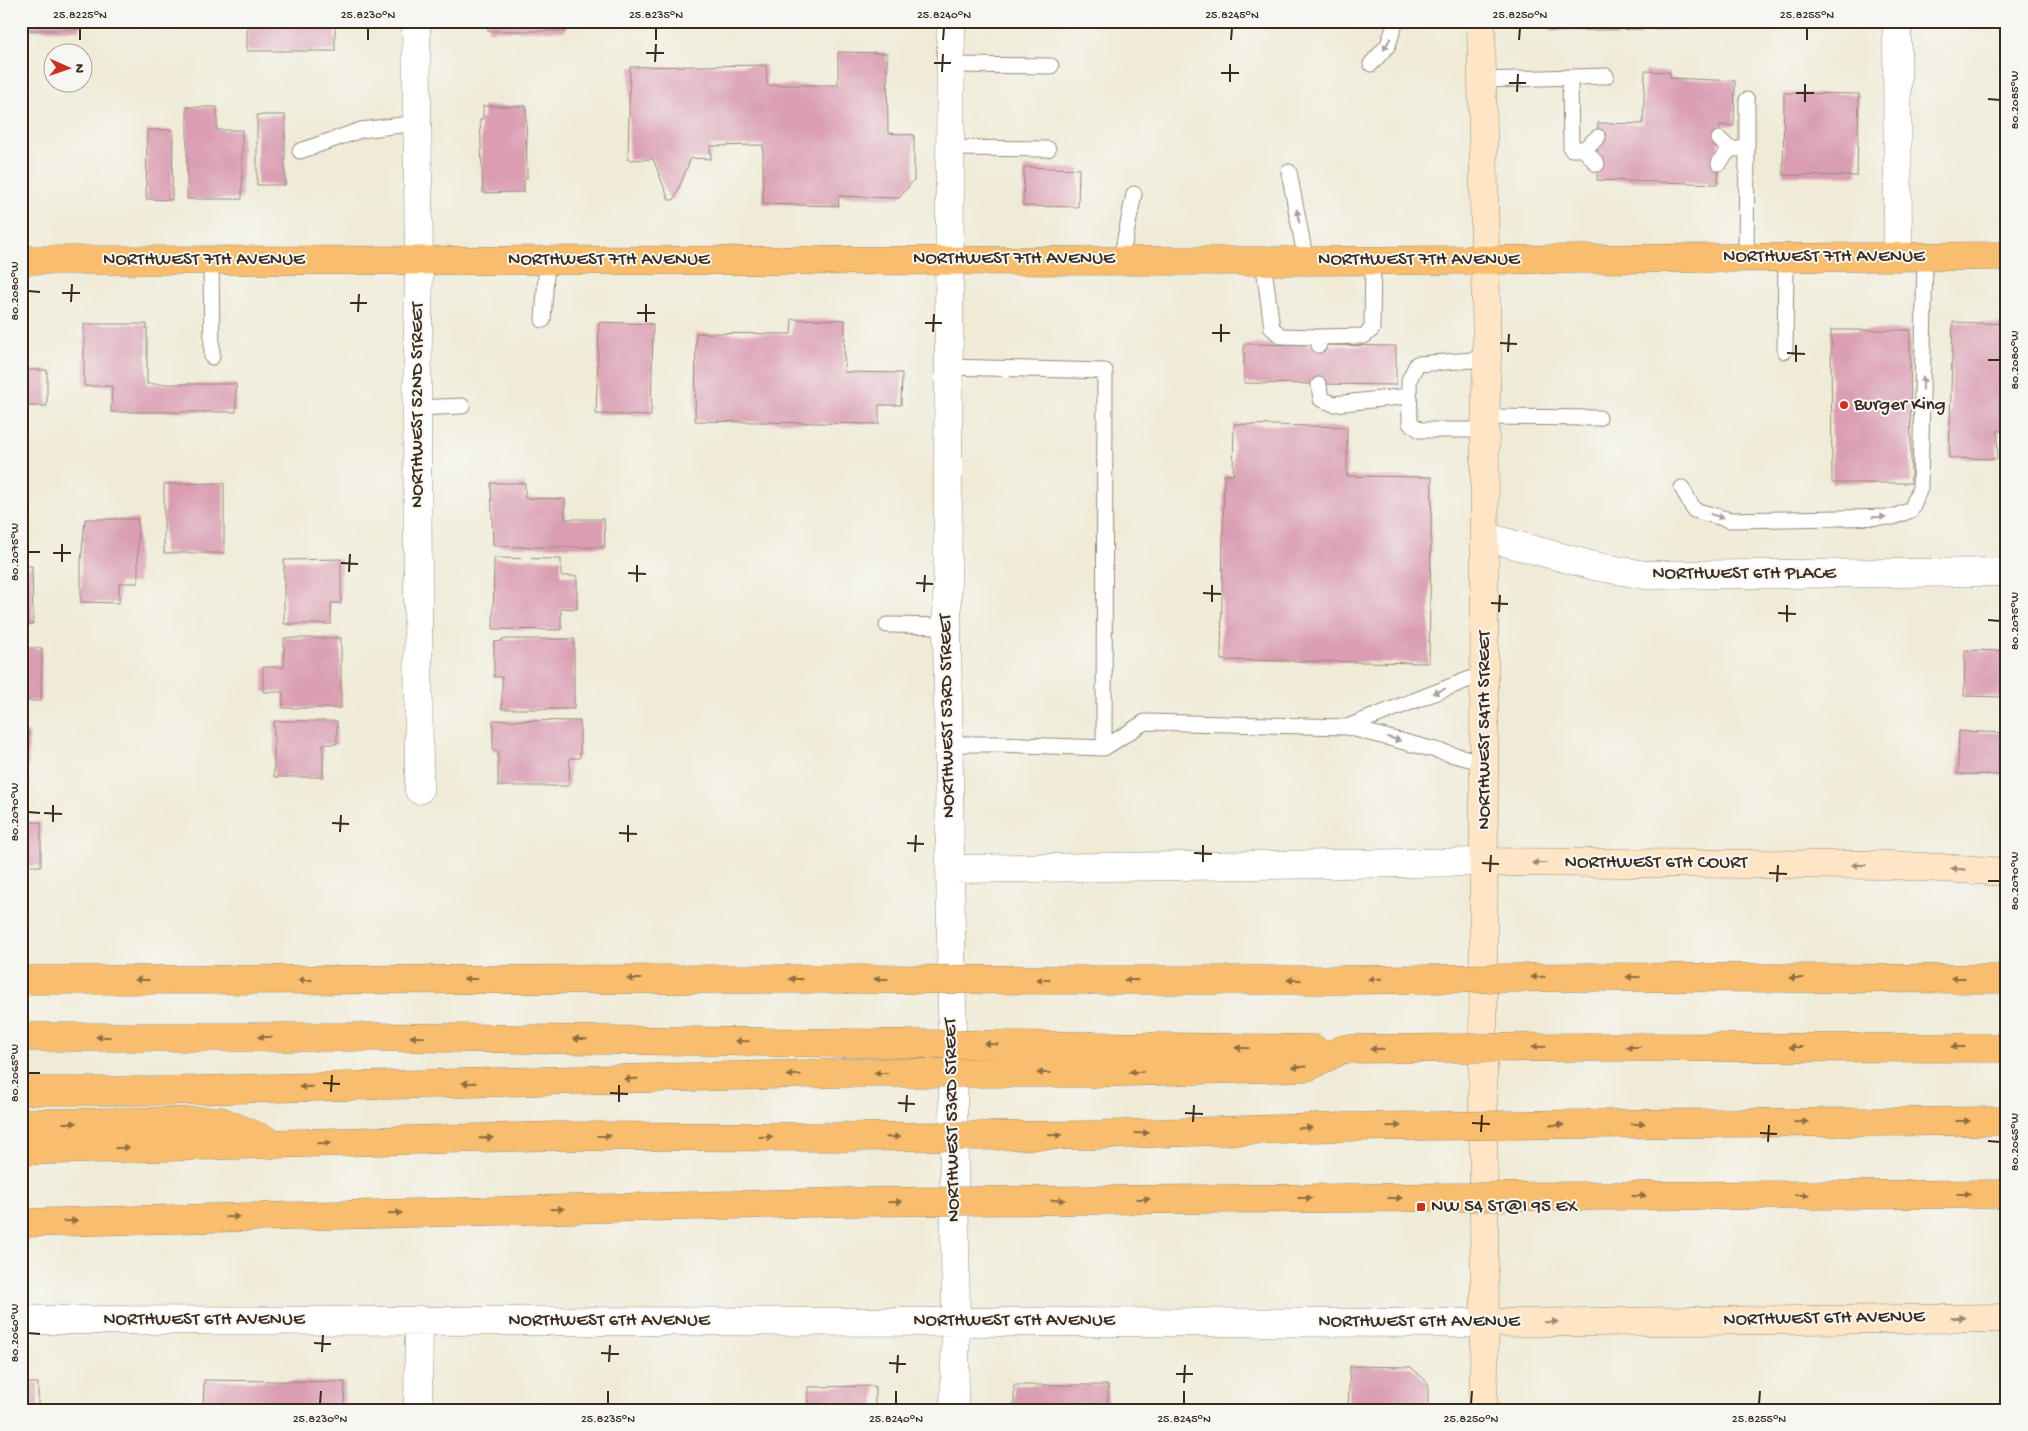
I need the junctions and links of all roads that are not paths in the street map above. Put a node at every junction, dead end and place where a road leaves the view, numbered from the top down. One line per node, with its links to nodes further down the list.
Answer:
1 (416, 21): 13 (street, NORTHWEST 52ND STREET)
2 (951, 21): 7 (street, NORTHWEST 53RD STREET)
3 (1396, 21): 6 (lane, one-way to 6)
4 (1481, 21): 11 (main road, NORTHWEST 54TH STREET)
5 (1897, 21): 26 (street)
6 (1372, 64)
7 (951, 65): 8 (lane); 15 (street, NORTHWEST 53RD STREET)
8 (1051, 66)
9 (1606, 76): 10 (lane)
10 (1570, 78): 11 (lane); 17 (lane)
11 (1483, 80): 31 (main road, NORTHWEST 54TH STREET)
12 (1747, 100): 18 (lane)
13 (417, 123): 19 (lane); 34 (street, NORTHWEST 52ND STREET)
14 (1598, 137): 17 (lane)
15 (951, 148): 16 (lane); 29 (street, NORTHWEST 53RD STREET)
16 (1048, 149)
17 (1584, 149): 21 (lane)
18 (1747, 149): 20 (lane); 25 (lane)
19 (300, 151)
20 (1718, 163)
21 (1597, 164)
22 (1289, 172): 38 (lane, one-way to 22)
23 (1134, 194): 30 (lane)
24 (2007, 256): 27 (main road, NORTHWEST 7TH AVENUE)
25 (1746, 257): 28 (main road, NORTHWEST 7TH AVENUE); 31 (main road, NORTHWEST 7TH AVENUE)
26 (1898, 257): 27 (main road, NORTHWEST 7TH AVENUE); 28 (main road, NORTHWEST 7TH AVENUE)
27 (1925, 257): 50 (lane, one-way to 27)
28 (1786, 258): 40 (lane)
29 (950, 259): 30 (main road, NORTHWEST 7TH AVENUE); 37 (main road, NORTHWEST 7TH AVENUE); 43 (street, NORTHWEST 53RD STREET)
30 (1121, 259): 35 (main road, NORTHWEST 7TH AVENUE)
31 (1486, 259): 36 (main road, NORTHWEST 7TH AVENUE); 42 (main road, NORTHWEST 54TH STREET)
32 (21, 260): 33 (main road, NORTHWEST 7TH AVENUE)
33 (210, 260): 34 (main road, NORTHWEST 7TH AVENUE); 41 (lane)
34 (419, 260): 37 (main road, NORTHWEST 7TH AVENUE); 47 (street, NORTHWEST 52ND STREET)
35 (1263, 260): 36 (lane); 38 (main road, NORTHWEST 7TH AVENUE)
36 (1373, 260): 38 (main road, NORTHWEST 7TH AVENUE)
37 (547, 261): 39 (lane)
38 (1306, 261)
39 (543, 320)
40 (1784, 351)
41 (212, 357)
42 (1487, 359): 45 (lane); 49 (main road, NORTHWEST 54TH STREET)
43 (949, 367): 54 (street, NORTHWEST 53RD STREET); 58 (lane)
44 (1319, 384): 45 (lane)
45 (1409, 396): 49 (lane)
46 (462, 406): 47 (lane)
47 (417, 408): 60 (street, NORTHWEST 52ND STREET)
48 (1598, 418): 49 (lane)
49 (1485, 424): 51 (main road, NORTHWEST 54TH STREET)
50 (1682, 488)
51 (1486, 537): 52 (street, NORTHWEST 6TH PLACE); 55 (main road, NORTHWEST 54TH STREET)
52 (2007, 572)
53 (887, 625): 54 (lane)
54 (947, 626): 57 (street, NORTHWEST 53RD STREET)
55 (1485, 673): 56 (lane, one-way to 56); 59 (main road, NORTHWEST 54TH STREET)
56 (1347, 727): 58 (lane); 59 (lane, one-way to 59)
57 (948, 744): 58 (lane); 62 (street, NORTHWEST 53RD STREET)
58 (1104, 748)
59 (1485, 763): 61 (main road, NORTHWEST 54TH STREET)
60 (419, 790)
61 (1485, 862): 62 (street); 63 (main road, NORTHWEST 6TH COURT, one-way to 61); 80 (main road, NORTHWEST 54TH STREET)
62 (950, 869): 79 (street, NORTHWEST 53RD STREET)
63 (2007, 872)
64 (2007, 979): 65 (main road, one-way to 65, bridge)
65 (21, 980)
66 (21, 1037): 68 (main road, one-way to 66, bridge)
67 (2007, 1048): 68 (main road, one-way to 68, bridge)
68 (1343, 1049): 69 (main road, one-way to 69, bridge)
69 (21, 1091)
70 (2007, 1121): 72 (main road, one-way to 70, bridge)
71 (21, 1123): 72 (main road, one-way to 72)
72 (275, 1144): 73 (main road, one-way to 72)
73 (21, 1150)
74 (2007, 1194): 75 (main road, one-way to 74, bridge)
75 (21, 1222)
76 (2007, 1318): 80 (main road, NORTHWEST 6TH AVENUE, one-way to 76)
77 (21, 1320): 78 (street, NORTHWEST 6TH AVENUE)
78 (419, 1320): 79 (street, NORTHWEST 6TH AVENUE); 81 (street)
79 (956, 1321): 80 (street, NORTHWEST 6TH AVENUE); 82 (street, NORTHWEST 53RD STREET)
80 (1485, 1323): 83 (main road, NORTHWEST 54TH STREET)
81 (418, 1410)
82 (954, 1410)
83 (1483, 1410)

